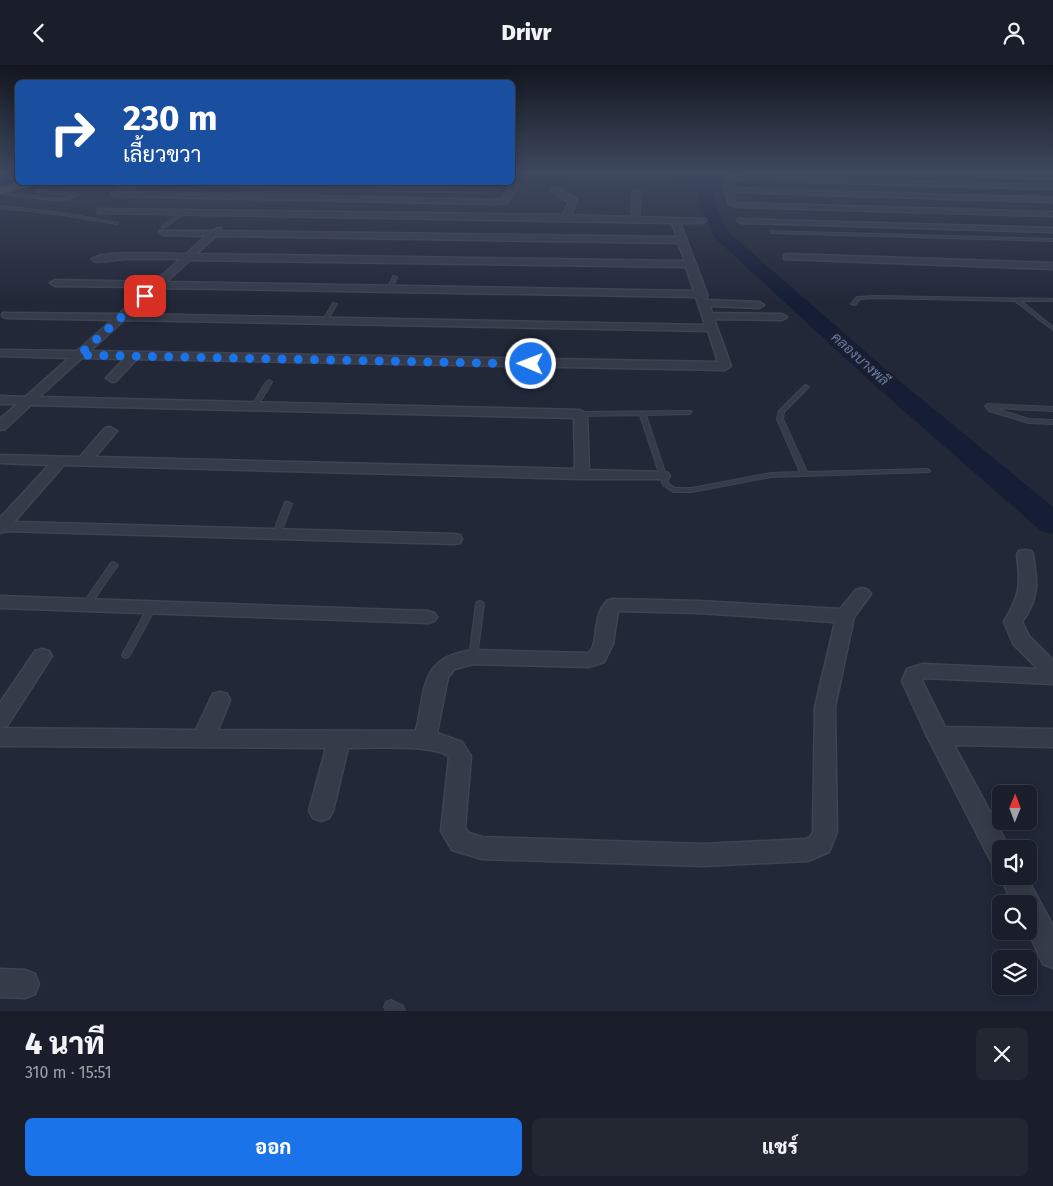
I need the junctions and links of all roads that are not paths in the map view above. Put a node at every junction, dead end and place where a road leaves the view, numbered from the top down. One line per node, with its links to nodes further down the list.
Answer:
1 (71, 215): 14 (lane)
2 (180, 215): 18 (lane)
3 (235, 215): 21 (street)
4 (265, 215): 15 (street)
5 (294, 215): 16 (street)
6 (373, 215): 8 (street)
7 (635, 215): 10 (street)
8 (431, 216): 9 (street); 17 (street)
9 (566, 217): 10 (street)
10 (635, 219): 11 (street)
11 (675, 220): 12 (street); 22 (street)
12 (702, 221)
13 (741, 221): 19 (street)
14 (116, 223)
15 (259, 223)
16 (286, 224)
17 (427, 225)
18 (163, 230): 21 (street)
19 (1053, 230)
20 (770, 232): 23 (lane)
21 (213, 234): 22 (street); 27 (street)
22 (681, 240): 29 (street)
23 (1053, 240)
24 (150, 245): 25 (street)
25 (133, 257): 27 (street); 28 (street); 30 (street)
26 (786, 257): 31 (street)
27 (187, 258): 29 (street); 34 (street)
28 (96, 259)
29 (689, 264): 36 (street)
30 (121, 265)
31 (1053, 266)
32 (395, 277): 35 (lane)
33 (55, 283): 34 (street)
34 (157, 285): 35 (street); 44 (street)
35 (390, 288): 36 (street)
36 (703, 298): 41 (street); 43 (street)
37 (1016, 299): 38 (lane); 40 (lane); 48 (lane)
38 (1053, 300)
39 (334, 304): 46 (lane)
40 (853, 304)
41 (758, 305)
42 (7, 315): 44 (street)
43 (709, 316): 45 (street); 47 (street)
44 (121, 317): 46 (street); 50 (street)
45 (782, 317)
46 (325, 320): 47 (street)
47 (713, 327): 51 (street)
48 (1053, 329)
49 (0, 353): 50 (street)
50 (79, 355): 51 (street); 56 (street)
51 (133, 356): 52 (street)
52 (112, 379)
53 (269, 382): 57 (lane)
54 (806, 387): 69 (lane)
55 (0, 399): 56 (street)
56 (29, 400): 57 (street); 63 (street)
57 (254, 407): 61 (street)
58 (1053, 409): 62 (lane)
59 (689, 412): 60 (lane)
60 (642, 413): 61 (lane); 71 (lane)
61 (580, 414): 70 (street)
62 (1053, 422)
63 (0, 426)
64 (110, 431): 67 (street)
65 (0, 459): 66 (street)
66 (60, 461): 67 (street); 73 (street)
67 (83, 462): 70 (street)
68 (927, 471): 69 (lane)
69 (804, 473): 71 (lane)
70 (582, 475): 71 (street)
71 (663, 476)
72 (288, 504): 74 (lane)
73 (1, 527): 74 (street)
74 (276, 533): 75 (street)
75 (454, 539)
76 (1025, 555): 88 (street)
77 (114, 565): 81 (lane)
78 (862, 594): 83 (street)
79 (0, 602): 81 (street)
80 (480, 604): 87 (lane)
81 (86, 605): 82 (street)
82 (152, 607): 84 (street); 85 (lane)
83 (845, 616): 87 (street); 97 (street)
84 (428, 617)
85 (126, 655)
86 (42, 657): 91 (street)
87 (473, 657): 97 (street)
88 (1053, 672)
89 (1053, 677): 92 (street)
90 (220, 700): 95 (street)
91 (0, 720)
92 (938, 736): 94 (street); 99 (street)
93 (0, 737): 95 (street)
94 (1053, 738)
95 (203, 739): 96 (street)
96 (339, 740): 97 (street); 98 (street)
97 (425, 741)
98 (321, 811)
99 (993, 840)
100 (1037, 920): 101 (street)
101 (1051, 944)

